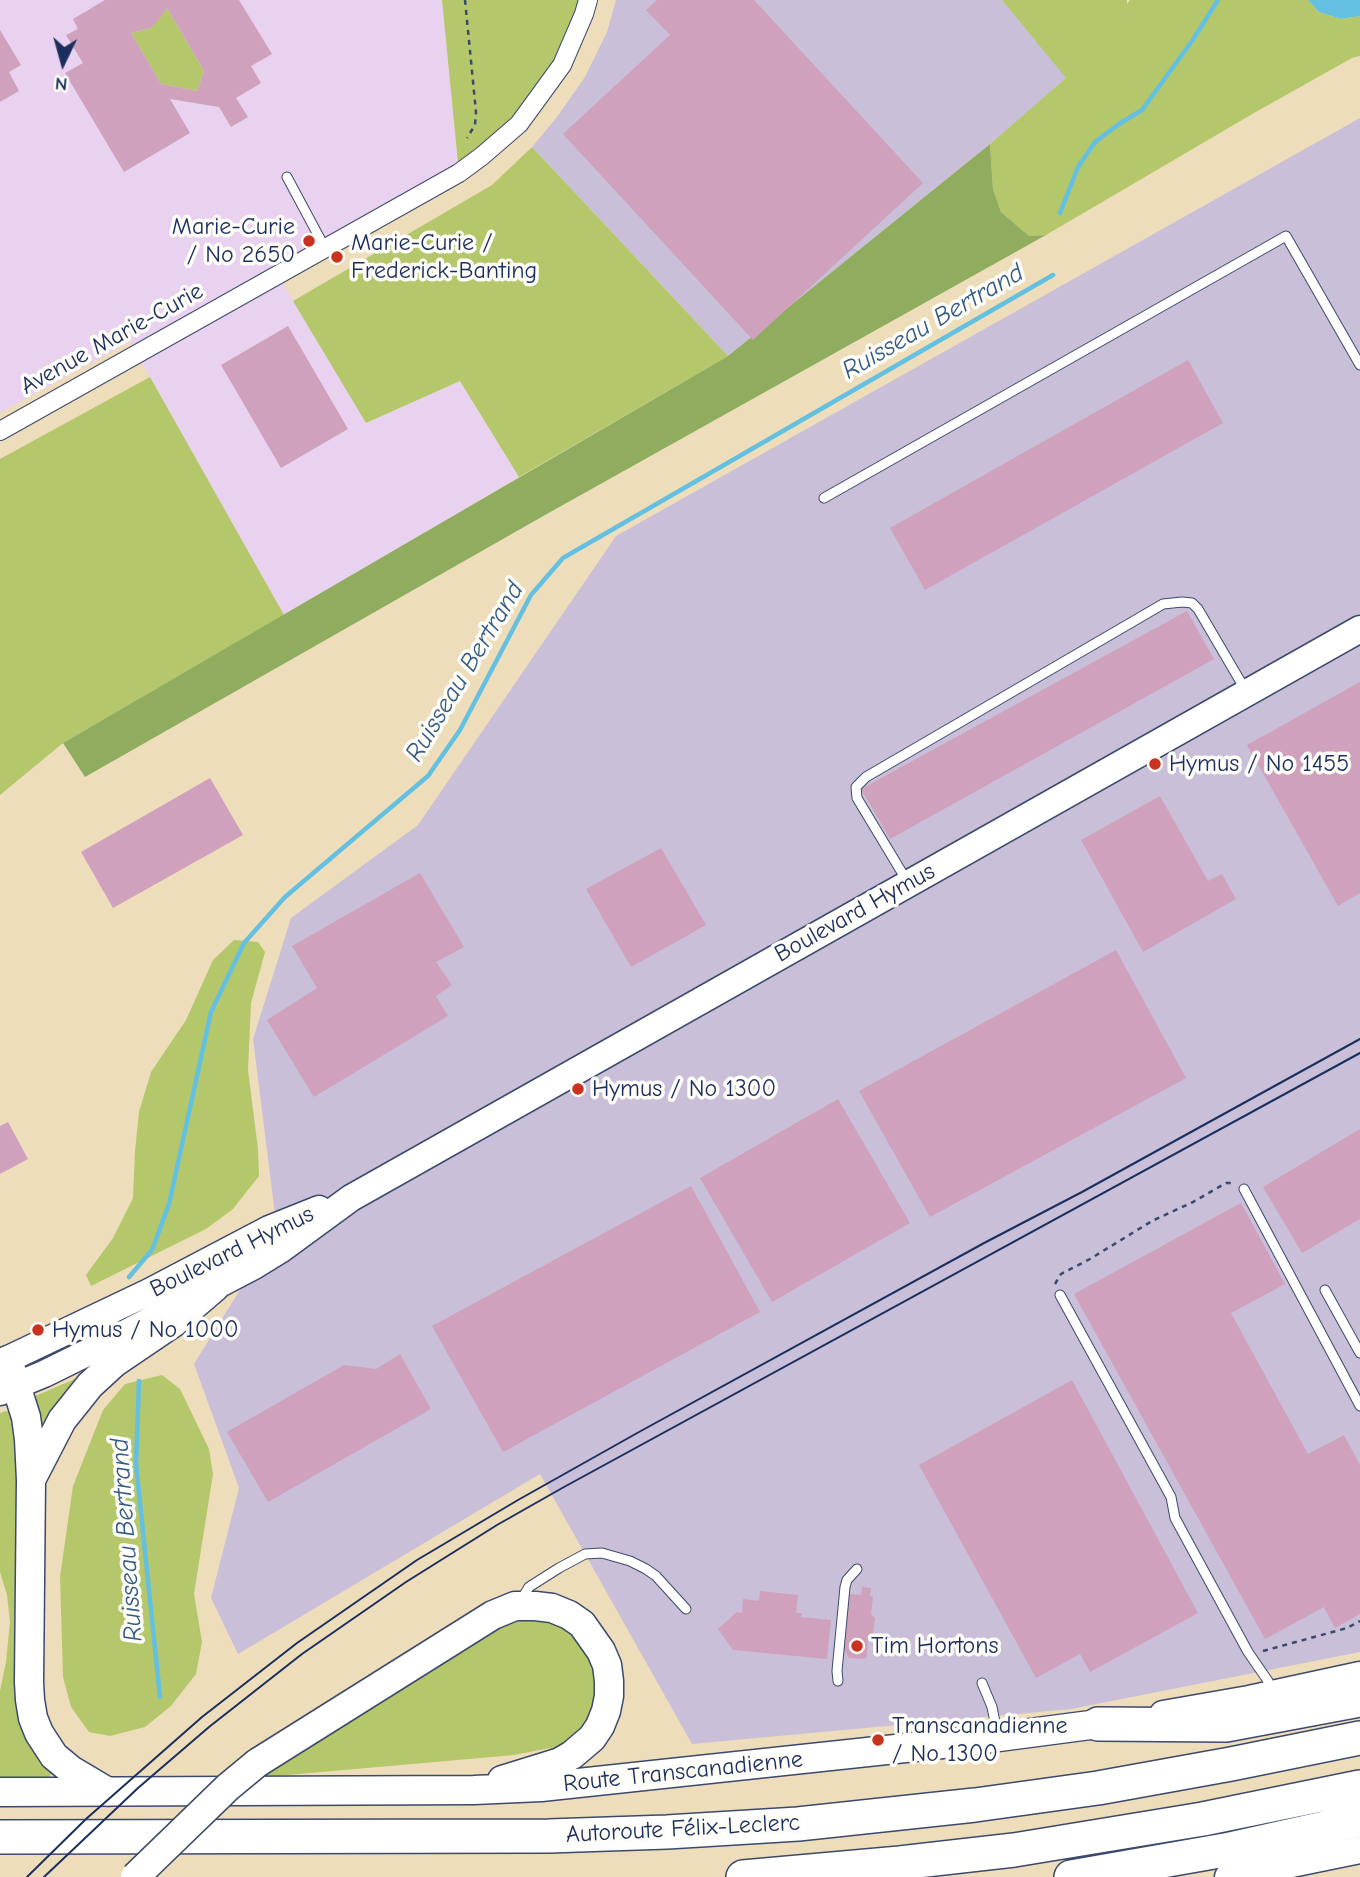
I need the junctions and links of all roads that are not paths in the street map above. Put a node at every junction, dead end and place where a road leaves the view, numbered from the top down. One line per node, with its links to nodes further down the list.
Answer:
1 (588, 0): 3 (street, Avenue Marie-Curie)
2 (287, 177): 3 (lane)
3 (325, 248): 5 (street, Avenue Marie-Curie)
4 (1360, 365): 6 (lane)
5 (0, 431)
6 (824, 498)
7 (1360, 629): 8 (street, Boulevard Hymus)
8 (1247, 692): 9 (street, Boulevard Hymus); 9 (lane)
9 (909, 883): 11 (street, Boulevard Hymus)
10 (1244, 1189): 17 (lane)
11 (351, 1198): 12 (street, Boulevard Hymus); 16 (street, Boulevard Hymus)
12 (215, 1287): 16 (street, Boulevard Hymus); 18 (main road)
13 (1325, 1290): 15 (lane)
14 (1060, 1295): 25 (lane)
15 (1360, 1353)
16 (6, 1375): 18 (main road)
17 (1360, 1406)
18 (31, 1480): 33 (main road)
19 (857, 1569): 23 (lane)
20 (523, 1606): 21 (lane); 31 (main road); 37 (main road, bridge)
21 (686, 1609)
22 (1360, 1675): 25 (street, Route Transcanadienne)
23 (838, 1681)
24 (982, 1683): 28 (lane)
25 (1273, 1694): 27 (street, Route Transcanadienne)
26 (1360, 1700): 27 (highway)
27 (1098, 1724): 28 (main road, Route Transcanadienne)
28 (998, 1738): 31 (main road, Route Transcanadienne)
29 (1360, 1738): 35 (highway, Autoroute Félix-Leclerc)
30 (1360, 1787): 38 (highway, Autoroute Félix-Leclerc)
31 (474, 1790): 33 (main road, Route Transcanadienne)
32 (0, 1792): 33 (main road, Route Transcanadienne)
33 (108, 1792)
34 (1360, 1821): 39 (highway)
35 (0, 1837)
36 (1360, 1850): 40 (street)
37 (135, 1877)
38 (743, 1877)
39 (1071, 1877)
40 (1228, 1877)

